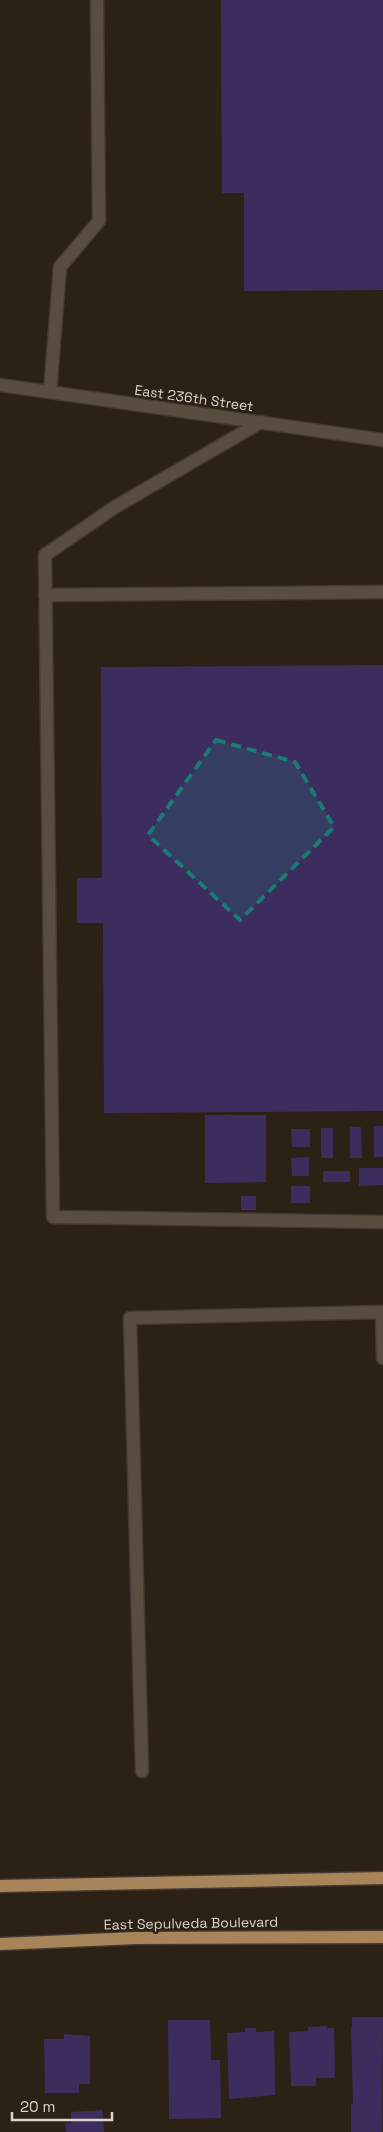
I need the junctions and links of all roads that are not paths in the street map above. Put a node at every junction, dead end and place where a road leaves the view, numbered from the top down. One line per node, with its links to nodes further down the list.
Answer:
1 (98, 0): 3 (street)
2 (0, 385): 3 (street, East 236th Street)
3 (50, 392): 4 (street, East 236th Street)
4 (261, 422): 5 (street, East 236th Street); 7 (street)
5 (383, 440)
6 (383, 592): 7 (street)
7 (45, 595): 8 (street)
8 (383, 1222)
9 (383, 1358): 10 (street)
10 (142, 1772)
11 (383, 1878): 12 (main road)
12 (0, 1886)
13 (383, 1937): 14 (main road, East Sepulveda Boulevard)
14 (0, 1944)

